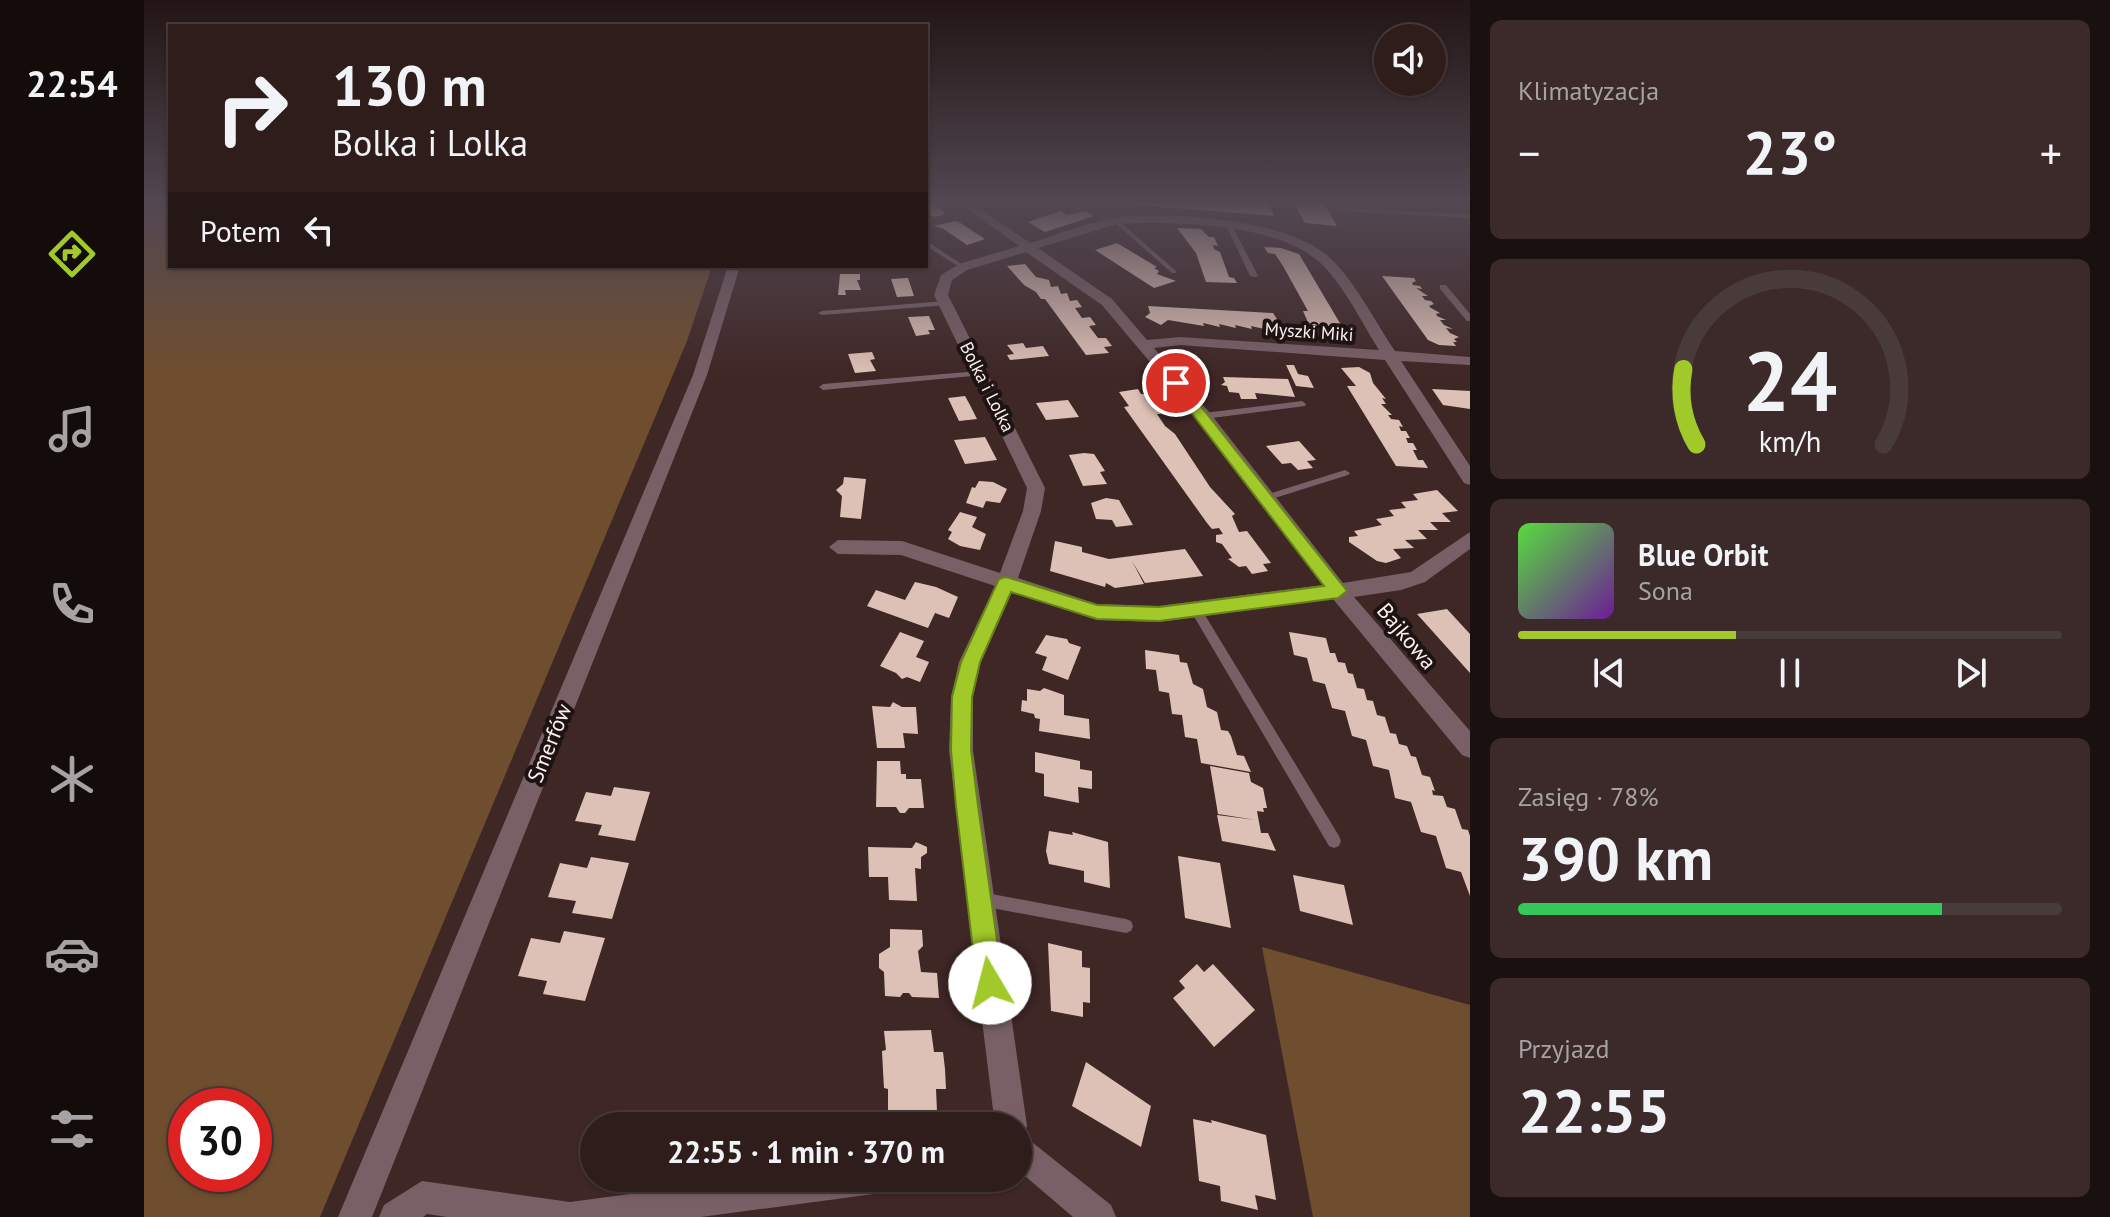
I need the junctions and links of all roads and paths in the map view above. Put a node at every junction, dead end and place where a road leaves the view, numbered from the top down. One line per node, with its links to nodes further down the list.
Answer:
1 (952, 260): 7 (lane)
2 (989, 260): 7 (street)
3 (1048, 260): 15 (street, Bajkowa)
4 (1160, 260): 9 (lane)
5 (1246, 260): 10 (lane)
6 (1327, 260): 16 (street)
7 (963, 267): 12 (street)
8 (733, 268): 37 (street, Smerfów)
9 (1174, 272)
10 (1254, 276)
11 (1443, 287): 14 (lane)
12 (945, 303): 13 (lane); 18 (street, Bolka i Lolka)
13 (822, 313)
14 (1468, 315)
15 (1145, 345): 16 (street, Myszki Miki); 21 (street, Bajkowa)
16 (1389, 355): 17 (street, Myszki Miki); 23 (street)
17 (1470, 361)
18 (980, 373): 19 (lane); 27 (street, Bolka i Lolka)
19 (823, 387)
20 (1302, 404): 21 (lane)
21 (1204, 416): 24 (street, Bajkowa)
22 (1345, 473): 24 (lane)
23 (1470, 479)
24 (1268, 497): 28 (street, Bajkowa)
25 (1470, 539): 28 (street, Bajkowa)
26 (838, 547): 27 (street)
27 (1006, 584): 29 (street); 32 (street, Bolka i Lolka)
28 (1338, 591): 29 (street); 30 (street, Bajkowa)
29 (1196, 610): 31 (lane)
30 (1469, 745)
31 (1334, 841)
32 (978, 898): 33 (lane); 34 (street, Bolka i Lolka)
33 (1126, 926)
34 (1009, 1112)
35 (1032, 1161): 41 (street)
36 (767, 1192): 40 (street)
37 (355, 1217)
38 (396, 1217): 39 (street)
39 (565, 1217)
40 (575, 1217)
41 (1099, 1217)

